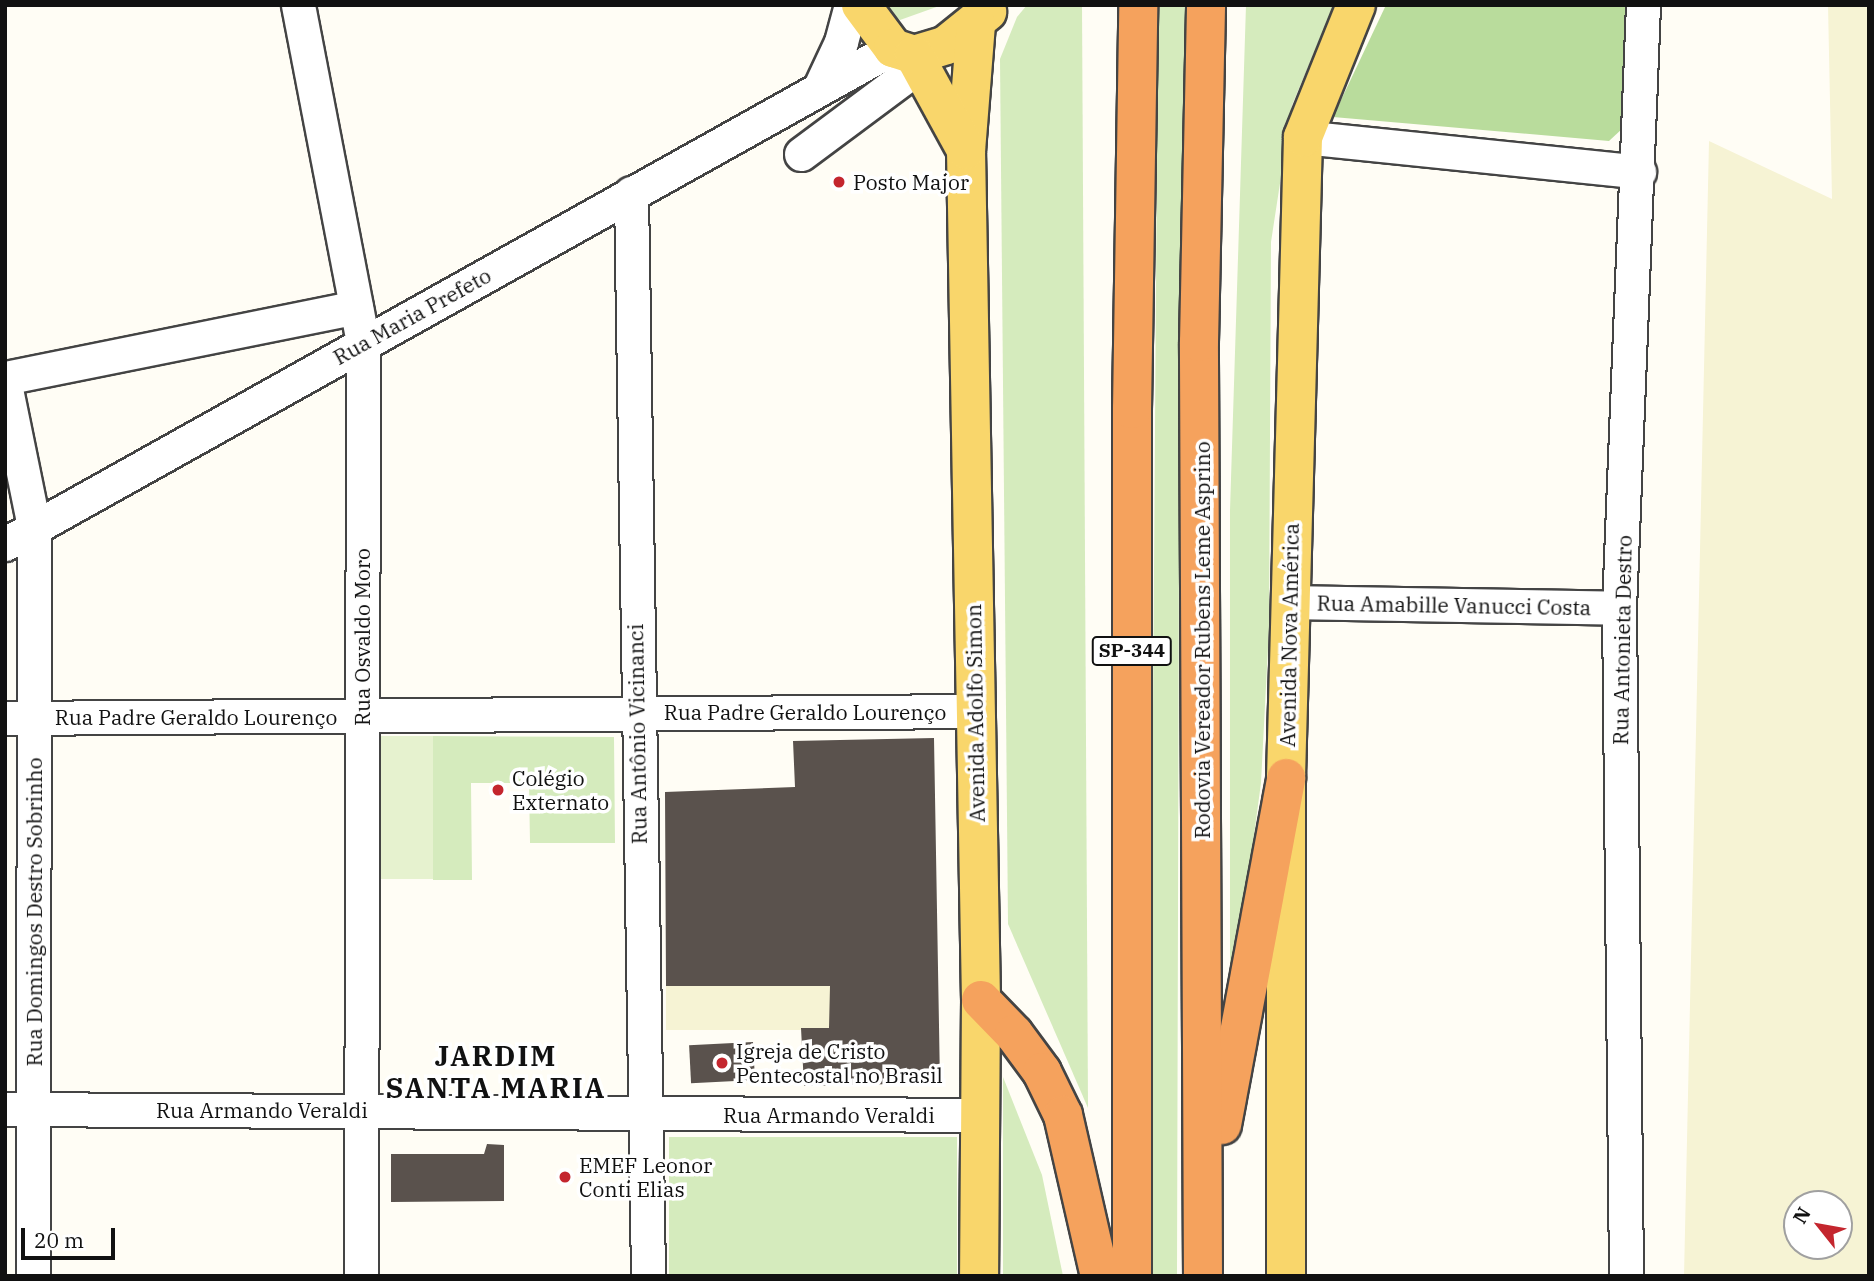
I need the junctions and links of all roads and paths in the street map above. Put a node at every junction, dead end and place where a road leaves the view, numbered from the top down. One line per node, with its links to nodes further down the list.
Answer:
1 (298, 5): 16 (street, Rua Osvaldo Moro)
2 (851, 5): 10 (street)
3 (860, 5): 9 (main road, Avenida Adolfo Simon)
4 (1206, 5): 34 (highway, Rodovia Vereador Rubens Leme Asprino / SP-344)
5 (1356, 5): 11 (main road, Avenida Nova América)
6 (1643, 5): 14 (street, Rua Antonieta Destro)
7 (985, 15): 9 (main road); 12 (main road, Avenida Adolfo Simon)
8 (1138, 15): 40 (highway, SP-344)
9 (909, 56): 10 (street, Rua Maria Prefeto); 12 (main road, Avenida Adolfo Simon); 13 (street)
10 (818, 89): 15 (street, Rua Maria Prefeto)
11 (1303, 137): 14 (street); 22 (main road, Avenida Nova América)
12 (966, 150): 24 (main road, Avenida Adolfo Simon)
13 (800, 155)
14 (1639, 172): 23 (street, Rua Antonieta Destro)
15 (631, 193): 17 (street, Rua Maria Prefeto); 25 (street, Rua Antônio Vicinanci)
16 (356, 307): 17 (street, Rua Osvaldo Moro); 18 (street)
17 (363, 343): 20 (street, Rua Maria Prefeto); 26 (street, Rua Osvaldo Moro)
18 (5, 378)
19 (5, 384): 20 (street, Rua Domingos Destro Sobrinho)
20 (34, 527): 21 (street, Rua Maria Prefeto); 27 (street, Rua Domingos Destro Sobrinho)
21 (5, 544)
22 (1289, 603): 23 (street, Rua Amabille Vanucci Costa); 28 (main road, Avenida Nova América)
23 (1619, 608): 43 (street, Rua Antonieta Destro)
24 (974, 711): 25 (street, Rua Padre Geraldo Lourenço); 29 (main road, Avenida Adolfo Simon)
25 (636, 713): 26 (street, Rua Padre Geraldo Lourenço); 32 (street, Rua Antônio Vicinanci)
26 (362, 716): 27 (street, Rua Padre Geraldo Lourenço); 31 (street, Rua Osvaldo Moro)
27 (20, 718): 30 (street, Rua Domingos Destro Sobrinho)
28 (1286, 778): 34 (highway); 42 (main road, Avenida Nova América)
29 (981, 1000): 33 (main road, Avenida Adolfo Simon); 39 (highway)
30 (20, 1109): 31 (street, Rua Armando Veraldi); 35 (street, Rua Domingos Destro Sobrinho)
31 (361, 1111): 32 (street, Rua Armando Veraldi); 36 (street, Rua Osvaldo Moro)
32 (645, 1115): 33 (street, Rua Armando Veraldi); 37 (street, Rua Antônio Vicinanci)
33 (981, 1115): 38 (main road, Avenida Adolfo Simon)
34 (1206, 1213): 41 (highway, Rodovia Vereador Rubens Leme Asprino / SP-344)
35 (33, 1276)
36 (361, 1276)
37 (648, 1276)
38 (979, 1276)
39 (1100, 1276)
40 (1132, 1276)
41 (1203, 1276)
42 (1286, 1276)
43 (1626, 1276)

